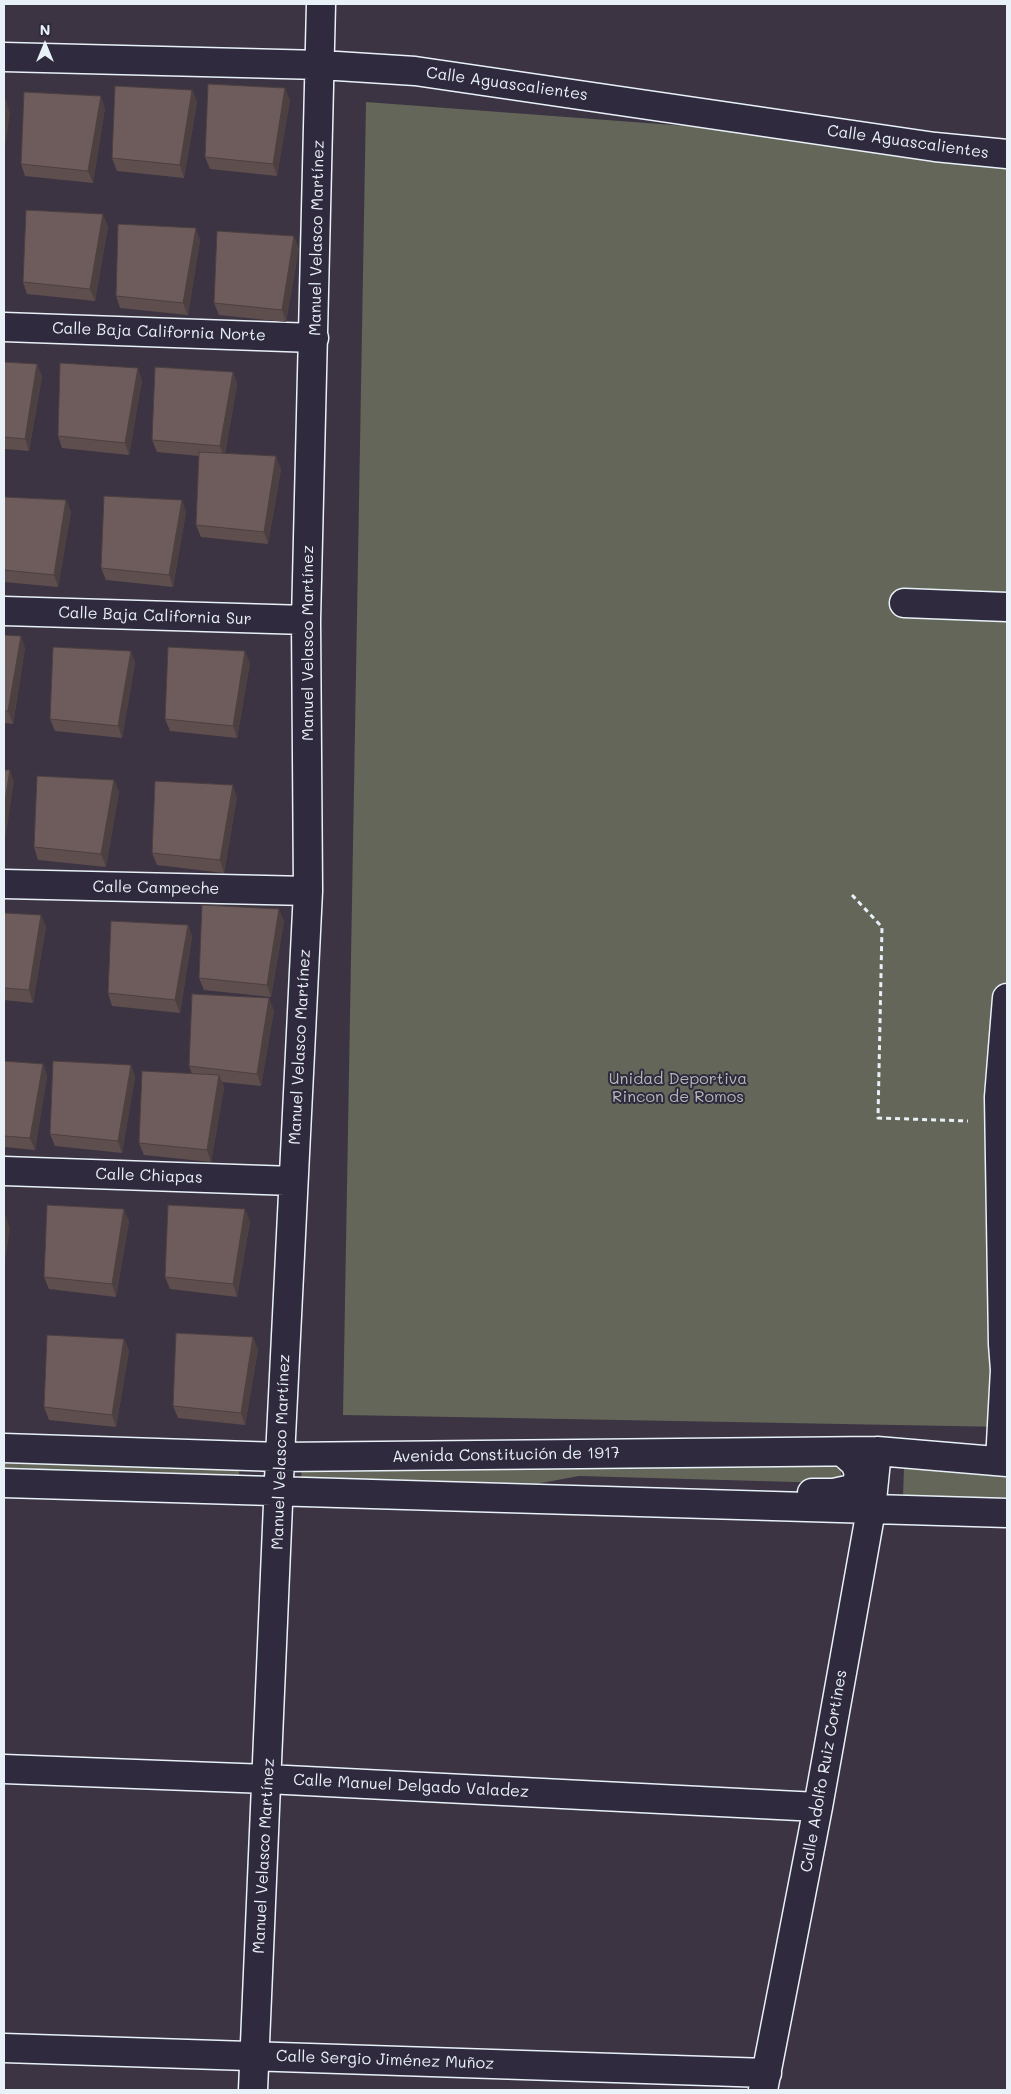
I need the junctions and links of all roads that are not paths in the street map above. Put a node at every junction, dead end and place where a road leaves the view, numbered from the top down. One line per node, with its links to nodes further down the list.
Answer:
1 (321, 4): 3 (street, Manuel Velasco Martínez)
2 (4, 57): 3 (street, Calle Aguascalientes)
3 (321, 64): 4 (street, Calle Aguascalientes); 6 (street, Manuel Velasco Martínez)
4 (1007, 154)
5 (4, 327): 6 (street, Calle Baja California Norte)
6 (314, 338): 10 (street, Manuel Velasco Martínez)
7 (904, 603): 8 (street)
8 (1007, 607)
9 (4, 611): 10 (street, Calle Baja California Sur)
10 (306, 620): 12 (street, Manuel Velasco Martínez)
11 (4, 884): 12 (street, Calle Campeche)
12 (308, 891): 16 (street, Manuel Velasco Martínez)
13 (1007, 998): 14 (street)
14 (1002, 1106): 17 (street)
15 (4, 1171): 16 (street, Calle Chiapas)
16 (293, 1180): 21 (street, Manuel Velasco Martínez)
17 (1005, 1344): 22 (street)
18 (4, 1448): 21 (street, Avenida Constitución de 1917)
19 (840, 1451): 20 (street, Avenida Constitución de 1917); 21 (street, Avenida Constitución de 1917); 25 (street)
20 (877, 1451): 22 (street, Avenida Constitución de 1917); 26 (street, Calle Adolfo Ruiz Cortines)
21 (280, 1457): 24 (street, Manuel Velasco Martínez)
22 (1004, 1462)
23 (4, 1484): 24 (street)
24 (279, 1492): 25 (street); 29 (street, Manuel Velasco Martínez)
25 (534, 1500): 26 (street)
26 (871, 1510): 27 (street); 30 (street, Calle Adolfo Ruiz Cortines)
27 (1007, 1513)
28 (4, 1770): 29 (street, Calle Manuel Delgado Valadez)
29 (267, 1779): 30 (street, Calle Manuel Delgado Valadez); 32 (street, Manuel Velasco Martínez)
30 (818, 1806): 33 (street, Calle Adolfo Ruiz Cortines)
31 (4, 2048): 32 (street, Calle Sergio Jiménez Muñoz)
32 (254, 2056): 33 (street, Calle Sergio Jiménez Muñoz); 34 (street, Manuel Velasco Martínez)
33 (765, 2082)
34 (253, 2090)

